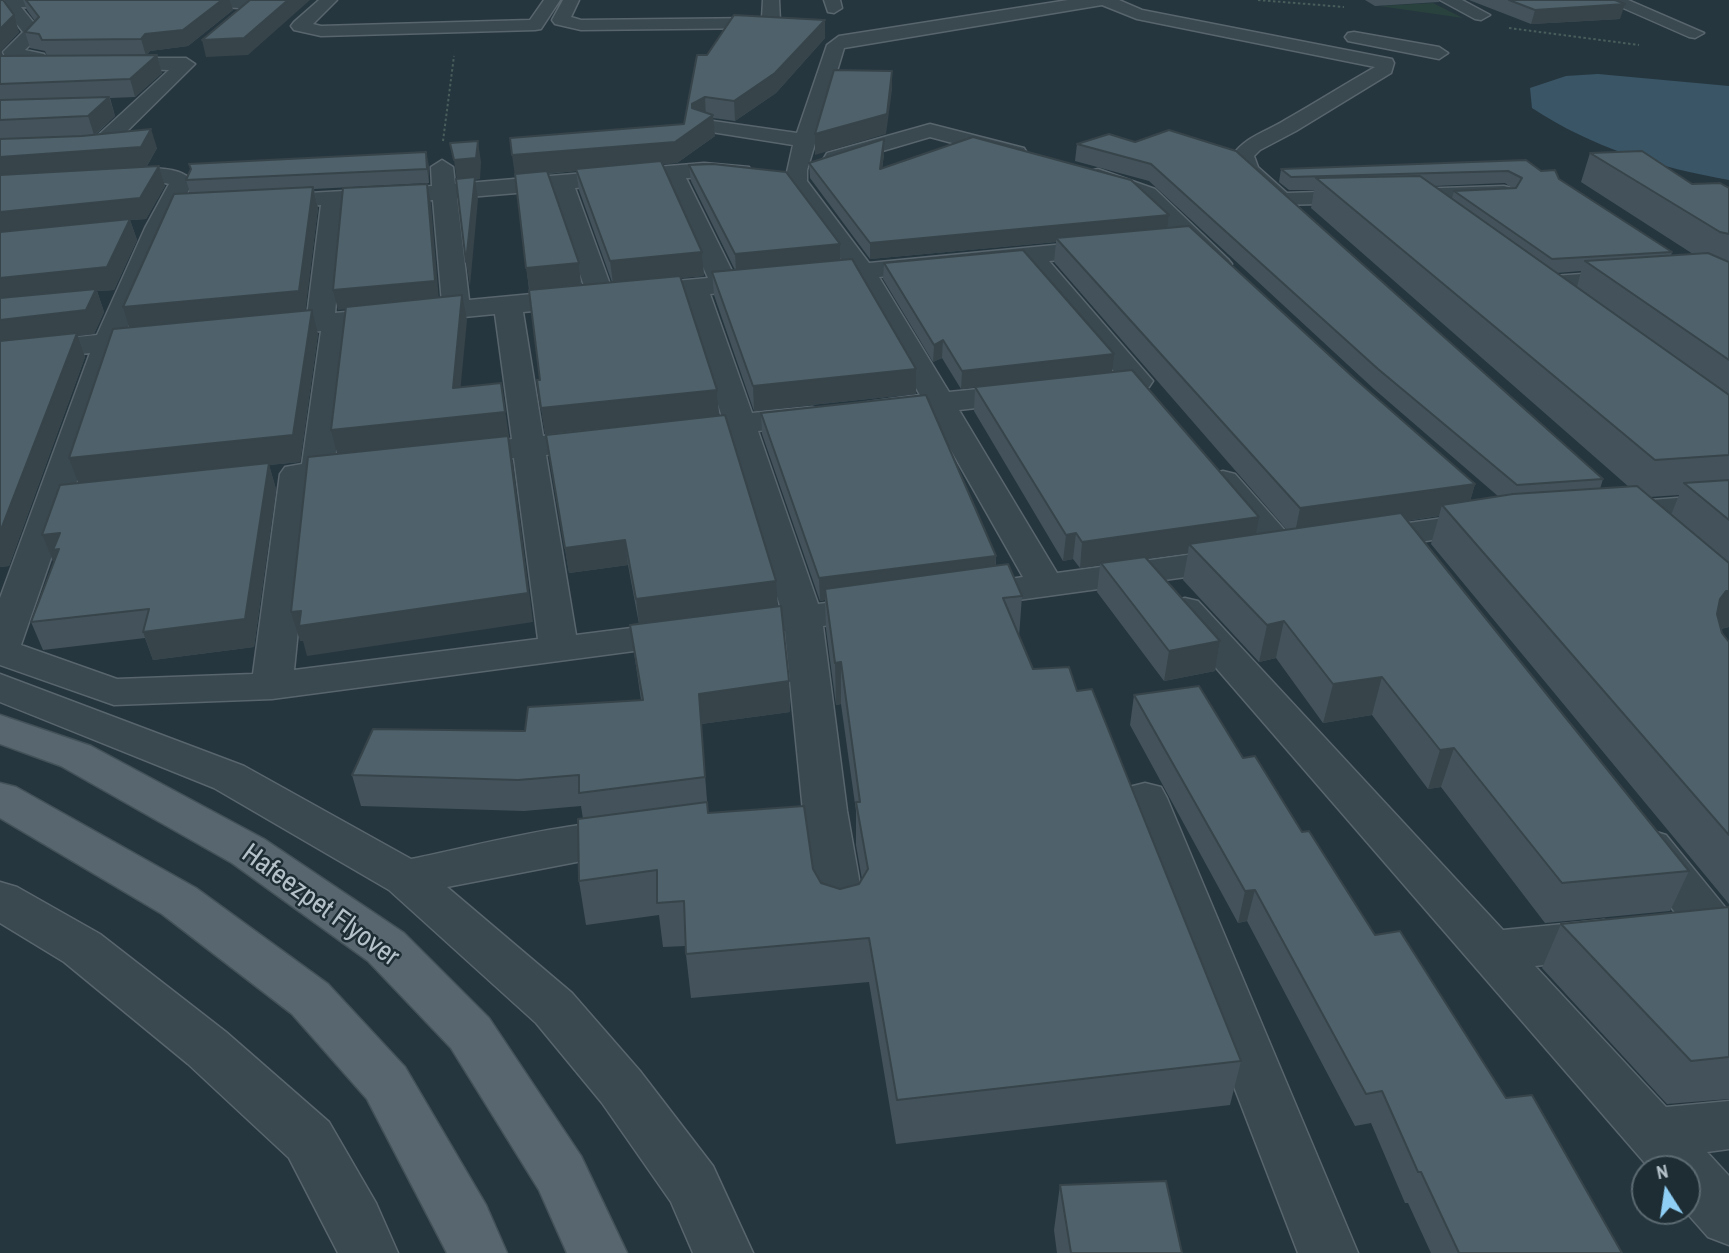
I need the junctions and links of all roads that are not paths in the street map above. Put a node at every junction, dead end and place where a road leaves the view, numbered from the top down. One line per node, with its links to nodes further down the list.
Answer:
1 (133, 0): 11 (street)
2 (186, 0): 10 (street)
3 (329, 0): 4 (street)
4 (552, 0)
5 (571, 0): 6 (street)
6 (771, 0)
7 (1102, 0): 25 (street); 38 (street)
8 (1448, 0): 12 (street)
9 (1614, 0): 15 (street)
10 (259, 2): 13 (street)
11 (10, 4): 19 (street)
12 (1481, 15)
13 (239, 19)
14 (1334, 33): 17 (street)
15 (1695, 33)
16 (204, 48): 22 (street)
17 (1438, 53)
18 (0, 58): 19 (street)
19 (50, 62): 20 (street); 21 (street)
20 (0, 66)
21 (29, 81)
22 (140, 106): 23 (street); 26 (street)
23 (115, 107)
24 (706, 126): 25 (street)
25 (806, 141): 31 (street)
26 (0, 149)
27 (1032, 158): 31 (street)
28 (442, 166): 34 (street)
29 (1083, 172): 49 (street)
30 (672, 173): 31 (street); 33 (street); 48 (street)
31 (780, 175): 45 (street)
32 (90, 181): 58 (street)
33 (561, 182): 34 (street); 51 (street)
34 (446, 192): 37 (street); 54 (street)
35 (1504, 193): 36 (street)
36 (1420, 196): 38 (street); 40 (street)
37 (334, 198): 39 (street); 55 (street)
38 (1283, 200): 41 (street)
39 (239, 202)
40 (1450, 219)
41 (1312, 225)
42 (1125, 246): 44 (street)
43 (1667, 252): 47 (street)
44 (1031, 256): 45 (street); 60 (street)
45 (863, 272): 48 (street); 62 (street)
46 (1729, 272): 47 (street)
47 (1702, 274): 50 (street); 53 (street)
48 (710, 286): 51 (street); 63 (street)
49 (1242, 286)
50 (1729, 292)
51 (601, 297): 52 (street)
52 (508, 306): 54 (street); 64 (street)
53 (1572, 309)
54 (456, 311): 55 (street)
55 (328, 322): 56 (street); 68 (street)
56 (241, 330)
57 (188, 335): 58 (street)
58 (108, 342): 59 (street); 72 (street)
59 (0, 354)
60 (1098, 385)
61 (1059, 389): 62 (street)
62 (939, 402): 63 (street); 81 (street)
63 (740, 424): 64 (street); 82 (street)
64 (530, 447): 65 (street); 83 (street)
65 (424, 459)
66 (1207, 461): 78 (street)
67 (384, 464): 68 (street)
68 (295, 474): 85 (street)
69 (1603, 485): 74 (street)
70 (135, 491): 72 (street)
71 (1471, 494): 76 (street)
72 (54, 500): 84 (street)
73 (1729, 504): 74 (street)
74 (1631, 511): 75 (street); 77 (street)
75 (1579, 515)
76 (1402, 535): 78 (street); 79 (street)
77 (1661, 537)
78 (1284, 552): 80 (street)
79 (1428, 568)
80 (1151, 571): 81 (street); 96 (street)
81 (1047, 586): 82 (street)
82 (803, 617): 83 (street); 94 (street)
83 (559, 649): 85 (street)
84 (0, 650): 85 (street)
85 (272, 686)
86 (0, 687): 92 (street)
87 (0, 729): 104 (main road, Hafeezpet Flyover)
88 (0, 798): 103 (main road)
89 (1145, 798): 106 (street)
90 (1627, 819): 95 (street)
91 (664, 833): 92 (street)
92 (406, 878): 105 (street)
93 (0, 900): 102 (street)
94 (841, 913)
95 (1721, 927): 96 (street)
96 (1491, 951): 98 (street)
97 (1729, 1125): 99 (street)
98 (1672, 1155)
99 (1680, 1155)
100 (1701, 1186): 101 (street)
101 (1729, 1217)
102 (368, 1253)
103 (477, 1253)
104 (597, 1253)
105 (723, 1253)
106 (1328, 1253)

